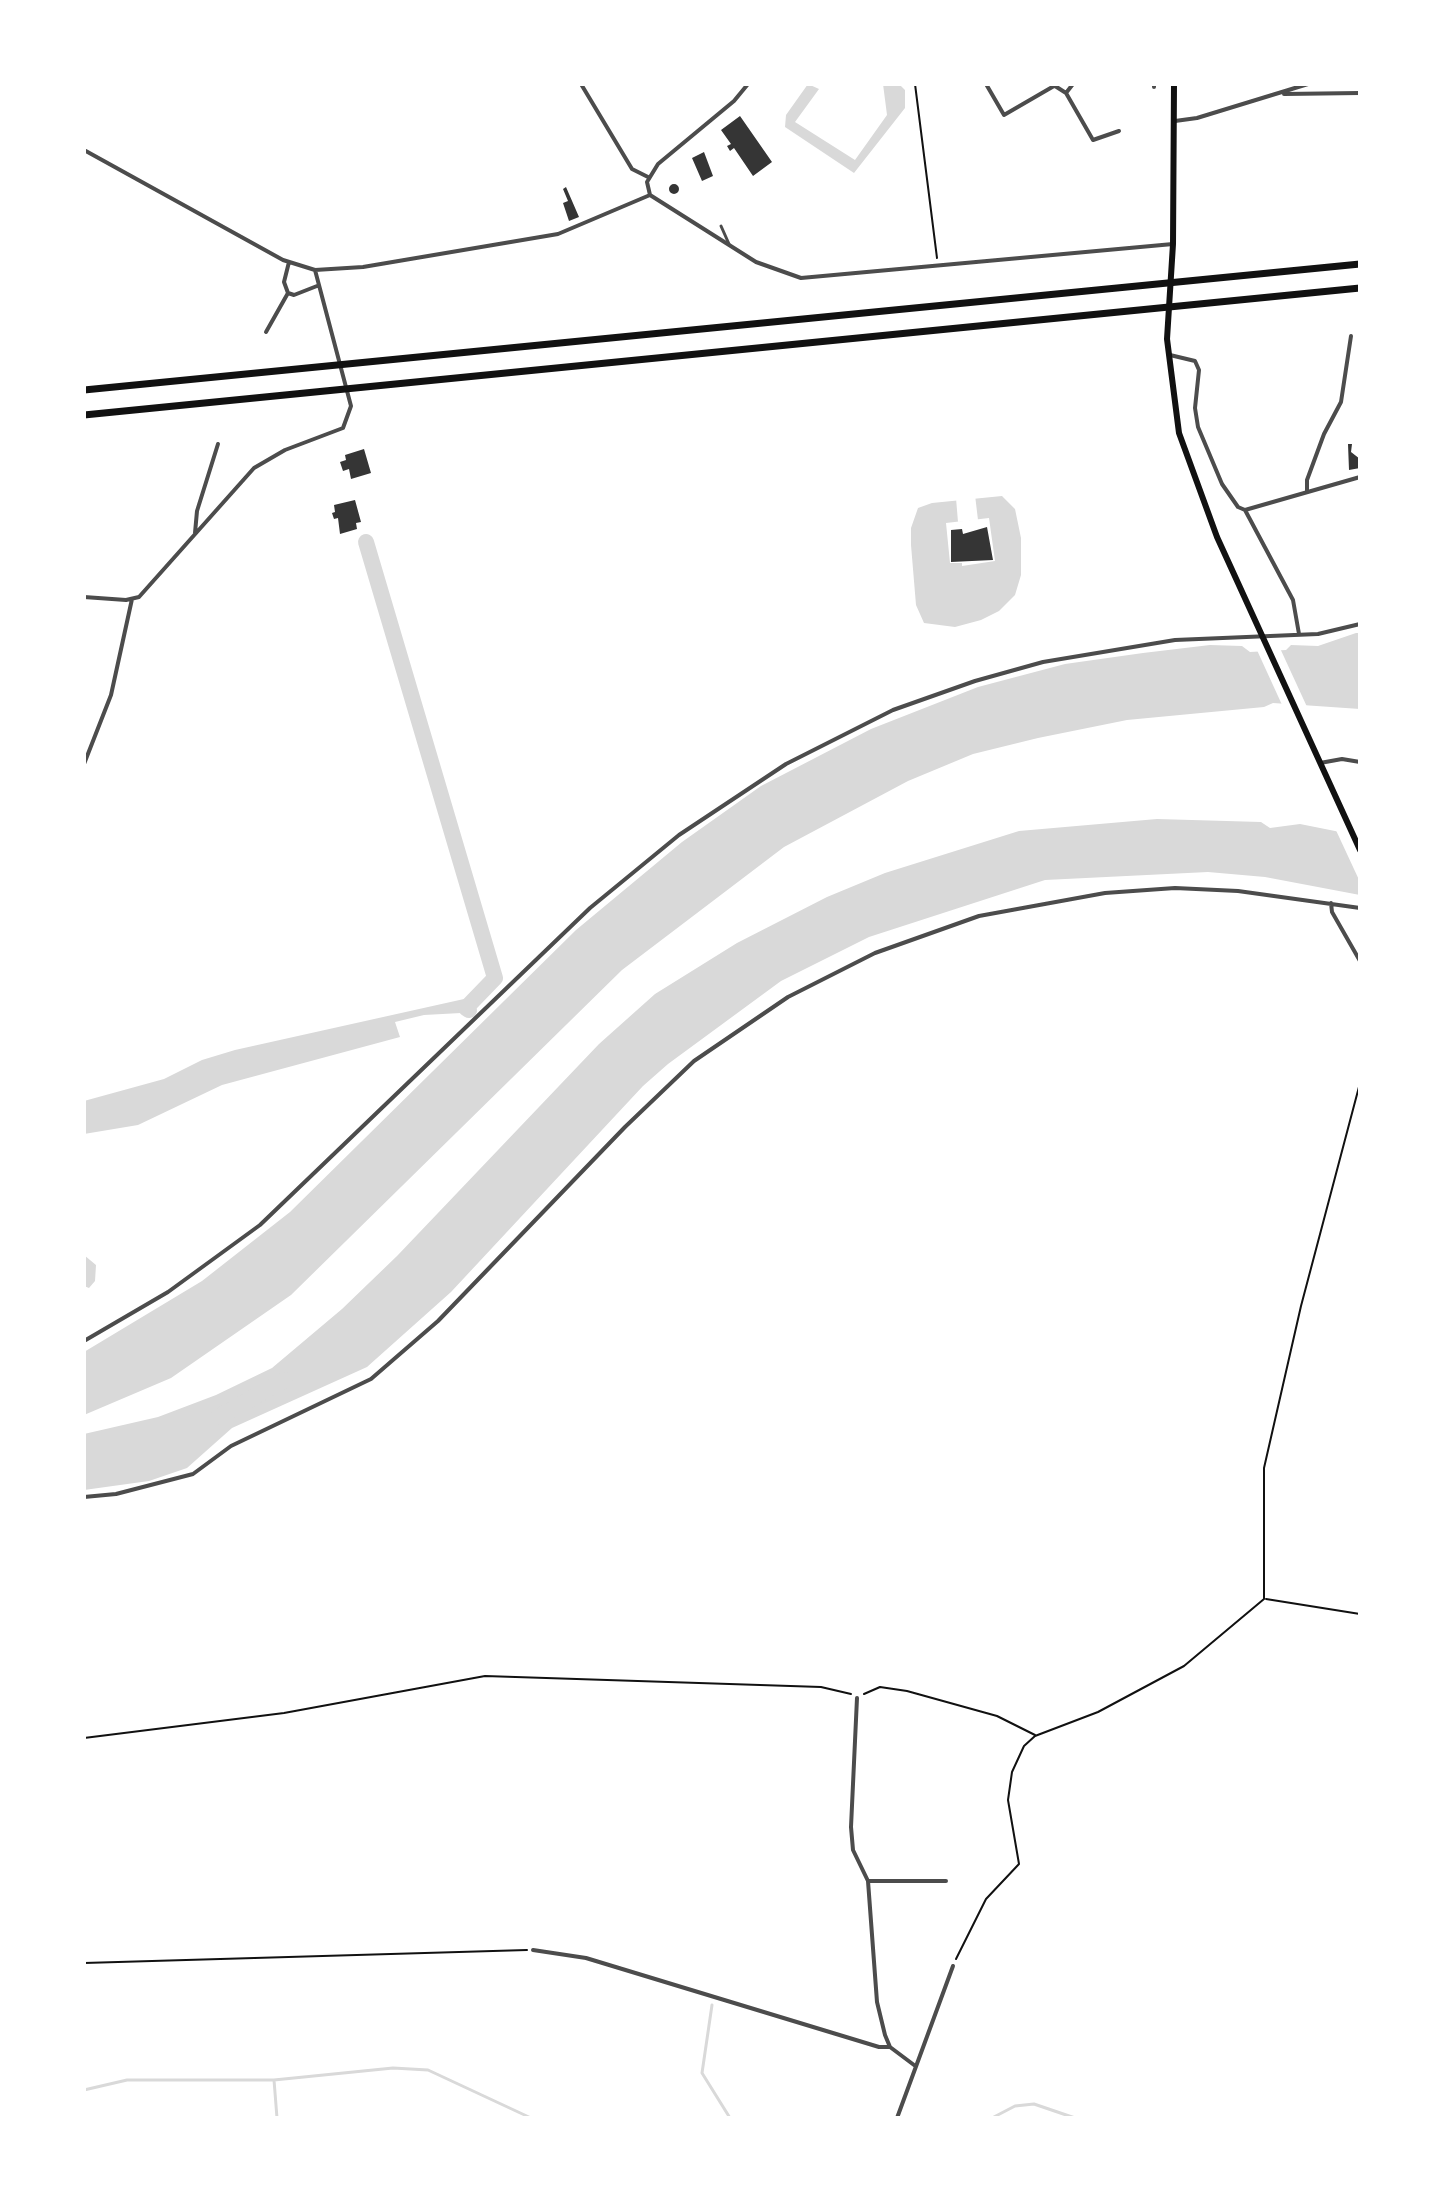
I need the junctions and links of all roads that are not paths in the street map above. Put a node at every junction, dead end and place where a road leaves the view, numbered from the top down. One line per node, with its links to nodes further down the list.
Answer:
1 (581, 84): 14 (street)
2 (748, 84): 14 (street)
3 (986, 84): 7 (street)
4 (1073, 84): 8 (street)
5 (1174, 84): 11 (main road)
6 (1308, 84): 10 (street)
7 (1054, 85): 8 (street)
8 (1066, 93): 12 (street)
9 (1360, 93): 10 (street)
10 (1277, 94): 11 (street)
11 (1175, 121): 18 (main road)
12 (1119, 131)
13 (84, 150): 20 (street)
14 (648, 177): 15 (street); 16 (street)
15 (655, 179)
16 (653, 194): 19 (street); 22 (street)
17 (721, 226): 19 (street)
18 (1173, 244): 19 (street); 28 (main road)
19 (730, 247)
20 (289, 262): 22 (street); 25 (street)
21 (1360, 264): 29 (highway)
22 (315, 270): 23 (street)
23 (317, 286): 25 (street); 35 (street)
24 (1360, 288): 30 (highway)
25 (288, 293): 26 (street)
26 (266, 332)
27 (1351, 336): 33 (street)
28 (1168, 355): 34 (street); 41 (main road)
29 (84, 390)
30 (84, 415)
31 (218, 444): 35 (street)
32 (1360, 477): 33 (street)
33 (1307, 492): 34 (street)
34 (1245, 510): 39 (street)
35 (194, 536): 37 (street)
36 (84, 597): 37 (street)
37 (132, 599): 42 (street)
38 (1360, 624): 39 (street)
39 (1299, 634): 47 (street)
40 (1360, 762): 41 (street)
41 (1320, 763): 43 (main road)
42 (84, 764)
43 (1360, 850)
44 (1331, 903): 45 (street); 46 (street); 48 (street)
45 (1360, 908)
46 (1360, 961)
47 (84, 1341)
48 (84, 1497)
49 (857, 1698): 50 (street)
50 (868, 1881): 51 (street); 54 (street)
51 (946, 1881)
52 (533, 1950): 54 (street)
53 (953, 1966): 55 (street)
54 (890, 2047): 55 (street)
55 (914, 2065): 56 (street)
56 (897, 2118)

